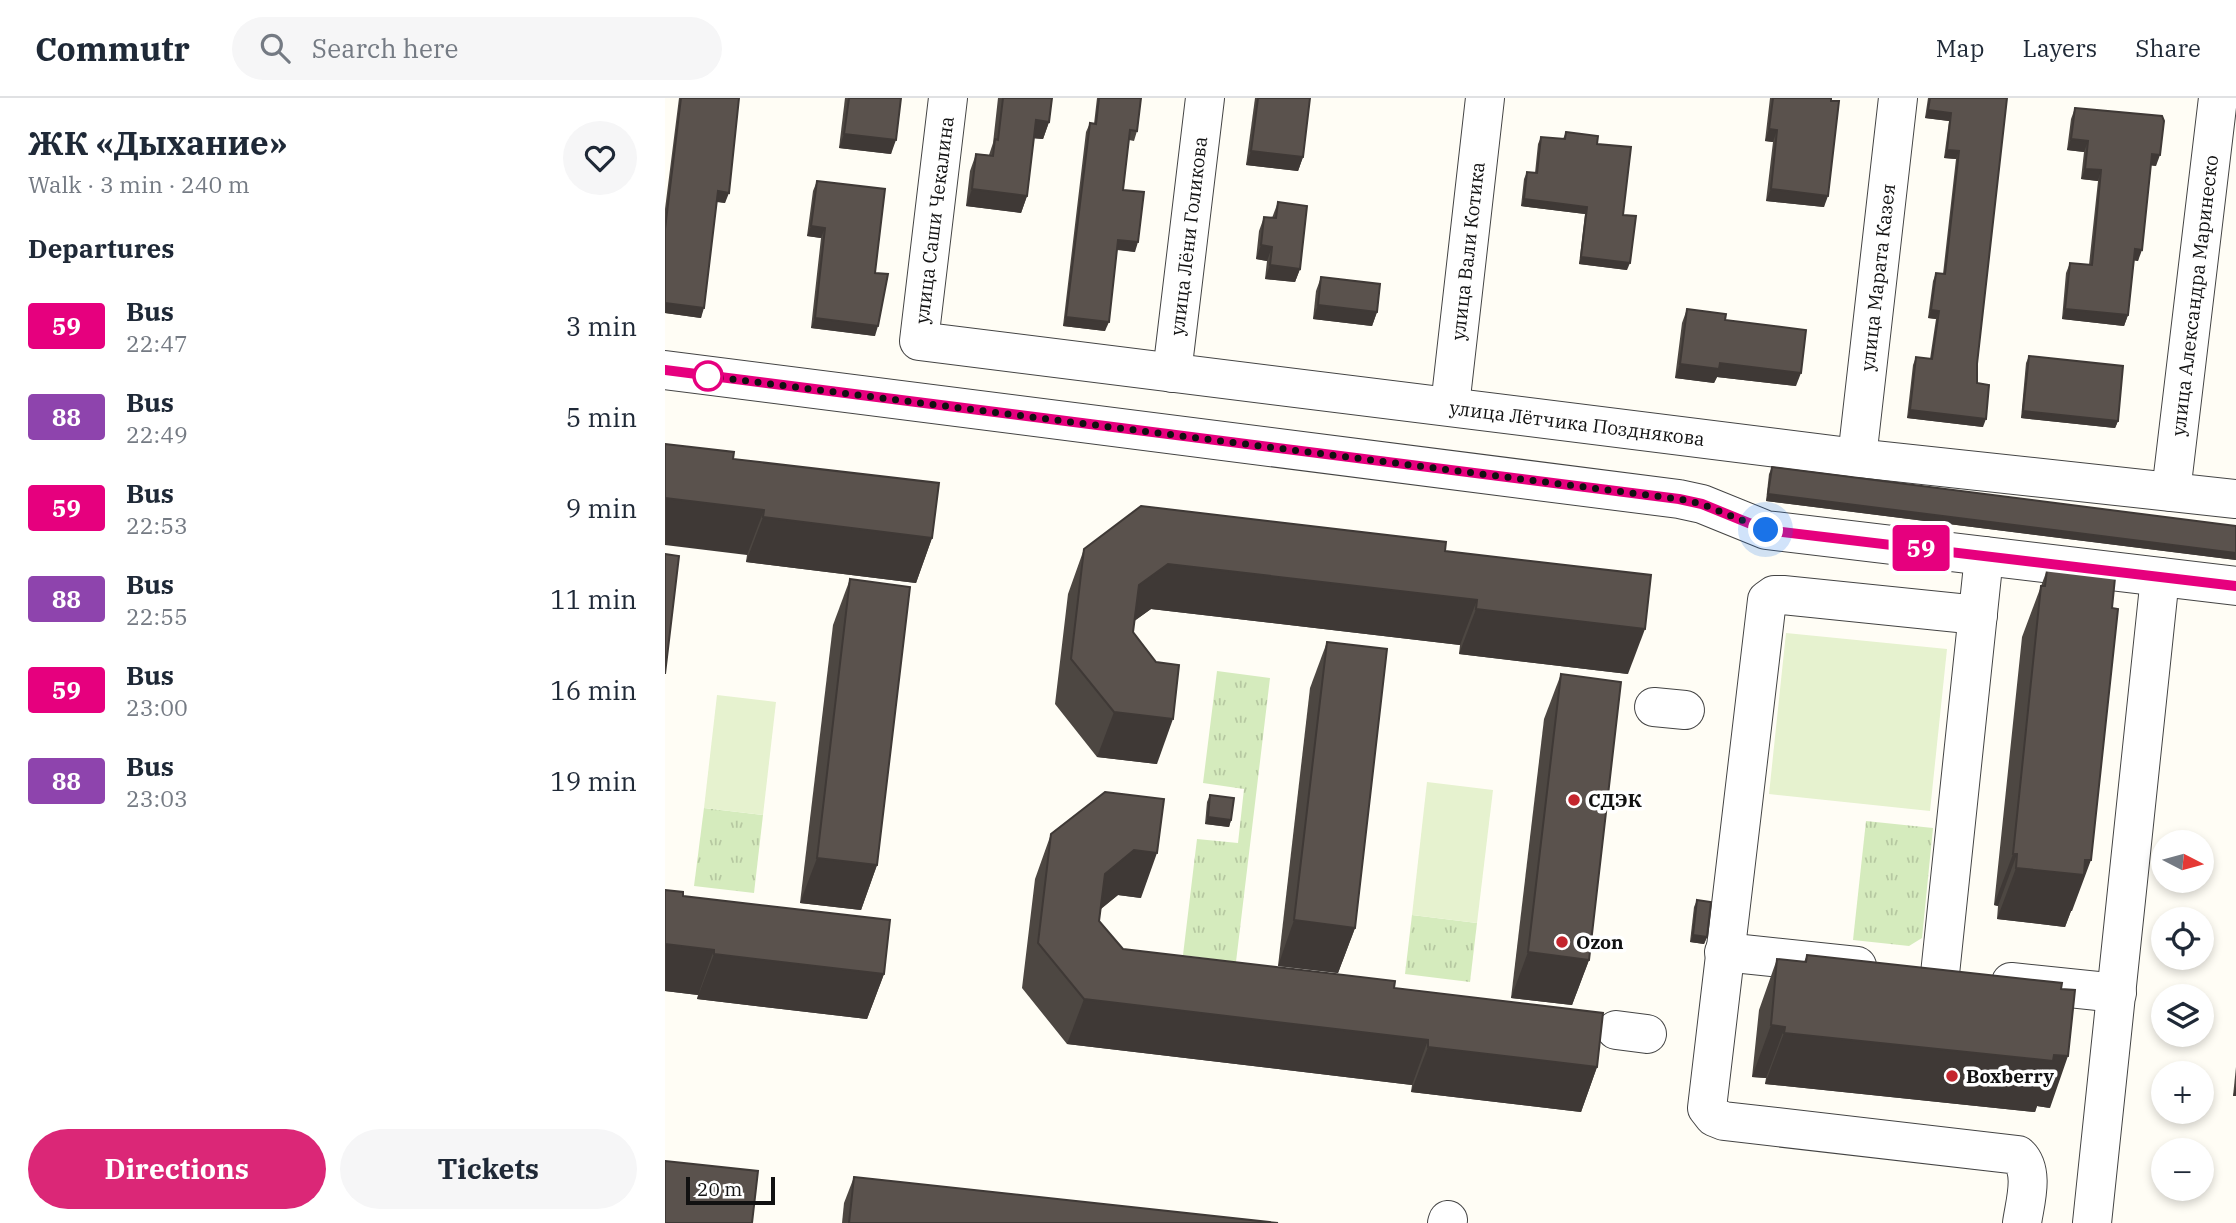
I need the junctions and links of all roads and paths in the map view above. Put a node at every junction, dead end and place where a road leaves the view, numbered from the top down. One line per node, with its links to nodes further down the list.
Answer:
1 (948, 98): 7 (street, улица Саши Чекалина)
2 (1205, 98): 9 (street, улица Лёни Голикова)
3 (1485, 98): 10 (street, улица Вали Котика)
4 (1898, 98): 11 (street, улица Марата Казея)
5 (2218, 98): 6 (street, улица Александра Маринеско)
6 (2222, 182): 12 (street, улица Александра Маринеско)
7 (919, 341): 9 (street, улица Лётчика Позднякова)
8 (665, 370): 14 (street)
9 (1172, 373): 10 (street, улица Лётчика Позднякова)
10 (1450, 406): 11 (street, улица Лётчика Позднякова)
11 (1857, 458): 12 (street, улица Лётчика Позднякова)
12 (2171, 492): 13 (street, улица Лётчика Позднякова)
13 (2236, 499)
14 (1984, 556): 15 (street); 17 (street)
15 (2160, 577): 16 (street); 20 (street)
16 (2236, 586)
17 (1977, 615): 18 (street); 19 (street)
18 (1724, 952): 19 (street); 21 (street)
19 (1940, 974): 20 (street)
20 (2117, 993): 22 (street)
21 (2022, 1223)
22 (2092, 1223)

